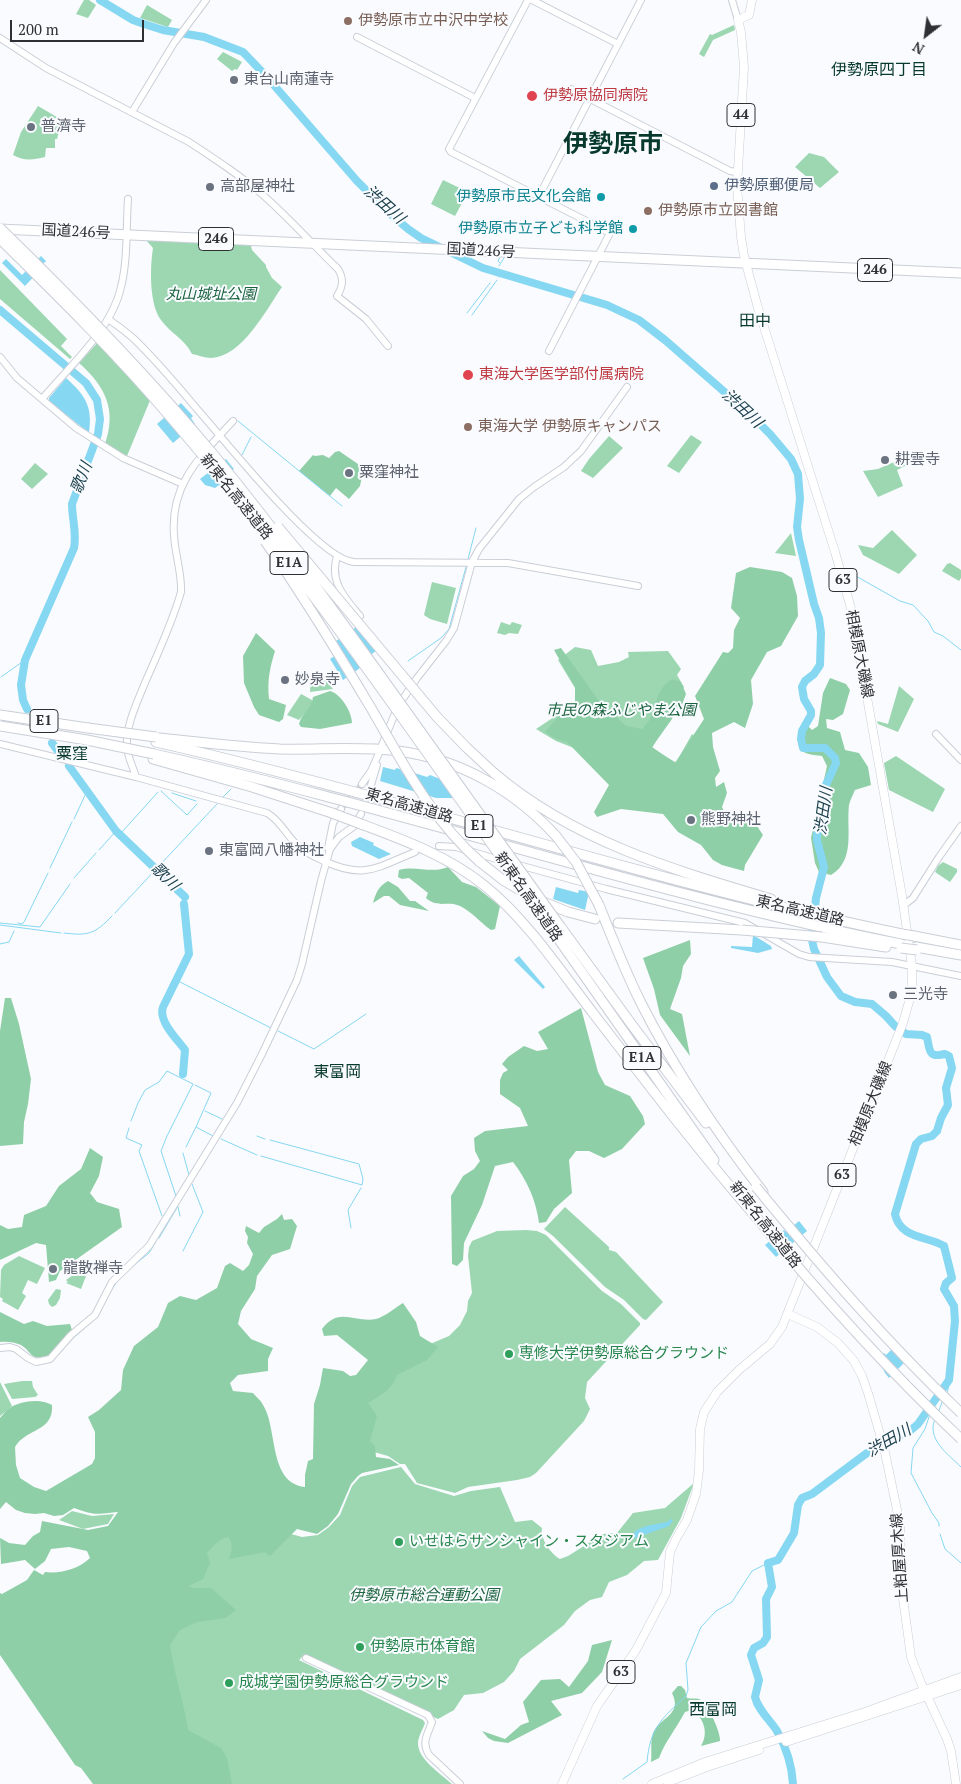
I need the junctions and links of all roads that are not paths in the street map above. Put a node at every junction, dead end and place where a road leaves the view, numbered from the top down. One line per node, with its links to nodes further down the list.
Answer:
1 (206, 0): 14 (street)
2 (528, 0): 12 (street)
3 (532, 0): 10 (street)
4 (641, 0): 10 (street)
5 (732, 0): 7 (street)
6 (752, 0): 7 (main road)
7 (738, 20): 15 (main road, 44)
8 (358, 37): 12 (street)
9 (0, 38): 14 (street)
10 (618, 44): 13 (street)
11 (571, 89): 13 (street)
12 (475, 98): 16 (street)
13 (590, 99): 15 (street); 16 (street)
14 (132, 112): 21 (street)
15 (737, 172): 23 (main road, 44)
16 (539, 196): 22 (street)
17 (128, 199): 19 (street)
18 (0, 228): 19 (highway, 国道246号 / 246); 34 (highway, 新東名高速道路 / E1A, bridge)
19 (125, 234): 21 (highway, 国道246号 / 246); 25 (street)
20 (0, 238): 33 (highway, 新東名高速道路 / E1A, bridge)
21 (312, 243): 22 (highway, 国道246号 / 246); 26 (street)
22 (598, 256): 23 (highway, 国道246号 / 246); 27 (street)
23 (746, 264): 24 (highway, 国道246号 / 246); 57 (main road, 相模原大磯線 / 63)
24 (961, 273)
25 (108, 319): 30 (street); 32 (street)
26 (388, 346)
27 (549, 351)
28 (0, 356): 30 (street)
29 (626, 387): 37 (street)
30 (42, 399): 35 (street)
31 (233, 421): 32 (street)
32 (219, 436): 35 (street); 36 (street)
33 (188, 438): 59 (highway, bridge); 67 (highway, 新東名高速道路 / E1A, bridge)
34 (213, 454): 58 (highway, bridge); 66 (highway, 新東名高速道路 / E1A, bridge)
35 (183, 484): 48 (street)
36 (337, 556): 37 (street); 39 (street)
37 (472, 562): 38 (street); 45 (street)
38 (638, 586)
39 (360, 616)
40 (0, 715): 43 (highway, E1, bridge)
41 (0, 726): 46 (highway, 東名高速道路 / E1, bridge)
42 (936, 734): 47 (street)
43 (156, 739): 58 (highway, 東名高速道路 / E1); 66 (highway, bridge)
44 (0, 744): 48 (street)
45 (382, 745)
46 (153, 756): 61 (highway, 東名高速道路 / E1); 67 (highway, bridge)
47 (961, 760)
48 (136, 777): 56 (street)
49 (362, 784): 50 (street)
50 (371, 786)
51 (342, 809): 56 (street)
52 (361, 814): 56 (street)
53 (961, 826): 57 (street)
54 (439, 846): 64 (street)
55 (415, 852): 56 (street)
56 (326, 862): 69 (street)
57 (904, 905): 64 (main road, 相模原大磯線 / 63)
58 (803, 910): 62 (highway, 東名高速道路 / E1, bridge)
59 (595, 919)
60 (618, 923): 61 (highway, bridge)
61 (823, 932): 63 (highway, bridge)
62 (961, 944)
63 (961, 955)
64 (912, 966): 65 (street); 68 (main road, 相模原大磯線 / 63)
65 (961, 976)
66 (757, 1187): 70 (highway, 新東名高速道路 / E1A, bridge)
67 (742, 1198): 71 (highway, 新東名高速道路, bridge)
68 (788, 1314): 75 (main road, 上粕屋厚木線); 78 (main road, 相模原大磯線 / 63)
69 (0, 1348)
70 (961, 1413)
71 (961, 1440)
72 (306, 1658): 77 (street)
73 (961, 1678): 75 (main road)
74 (961, 1685): 75 (main road)
75 (926, 1693): 76 (main road); 81 (main road, 上粕屋厚木線)
76 (773, 1744): 79 (main road); 80 (main road)
77 (460, 1784)
78 (562, 1784)
79 (652, 1784)
80 (664, 1784)
81 (956, 1784)

